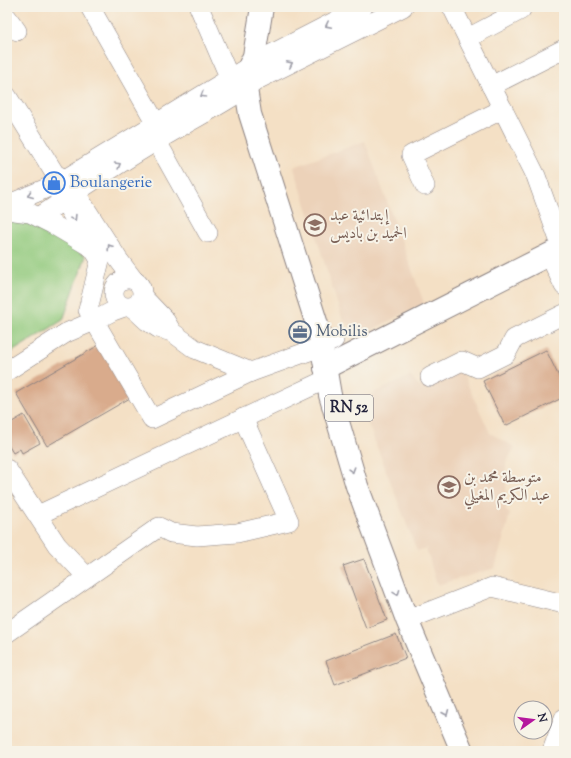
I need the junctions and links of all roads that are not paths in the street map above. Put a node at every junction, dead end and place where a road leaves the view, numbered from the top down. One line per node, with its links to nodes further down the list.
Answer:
1 (199, 7): 10 (street)
2 (262, 7): 10 (main road, RN 52)
3 (403, 7): 10 (street, one-way to 3)
4 (452, 7): 8 (street)
5 (93, 8): 14 (street)
6 (351, 10): 10 (street, one-way to 10)
7 (520, 10): 8 (street)
8 (468, 38): 11 (street)
9 (564, 49): 11 (street)
10 (249, 72): 14 (street); 28 (main road, RN 52)
11 (492, 86): 13 (street)
12 (7, 96): 15 (street)
13 (503, 108): 16 (street); 21 (street)
14 (156, 132): 15 (street); 20 (street)
15 (62, 186): 17 (street, one-way to 17); 19 (street); 22 (street, one-way to 22); 23 (street, one-way to 15)
16 (425, 186)
17 (7, 205)
18 (7, 210): 19 (street)
19 (38, 217): 22 (street)
20 (208, 233)
21 (558, 250): 24 (street); 28 (main road)
22 (96, 254): 23 (street); 27 (street)
23 (122, 283): 25 (street); 25 (street); 27 (street)
24 (564, 286)
25 (133, 303): 27 (street); 30 (street)
26 (564, 314): 31 (street)
27 (91, 315): 29 (street); 30 (street)
28 (329, 359): 30 (street); 32 (street); 37 (main road, RN 52)
29 (7, 371)
30 (251, 372)
31 (430, 377)
32 (244, 418): 34 (street); 35 (street)
33 (7, 469): 34 (street)
34 (38, 515): 35 (street)
35 (87, 577): 38 (street)
36 (564, 604): 37 (street)
37 (414, 617): 40 (main road, RN 52, one-way to 40); 41 (main road, RN 52)
38 (7, 633)
39 (564, 718): 42 (street)
40 (462, 751)
41 (478, 751)
42 (552, 751)

